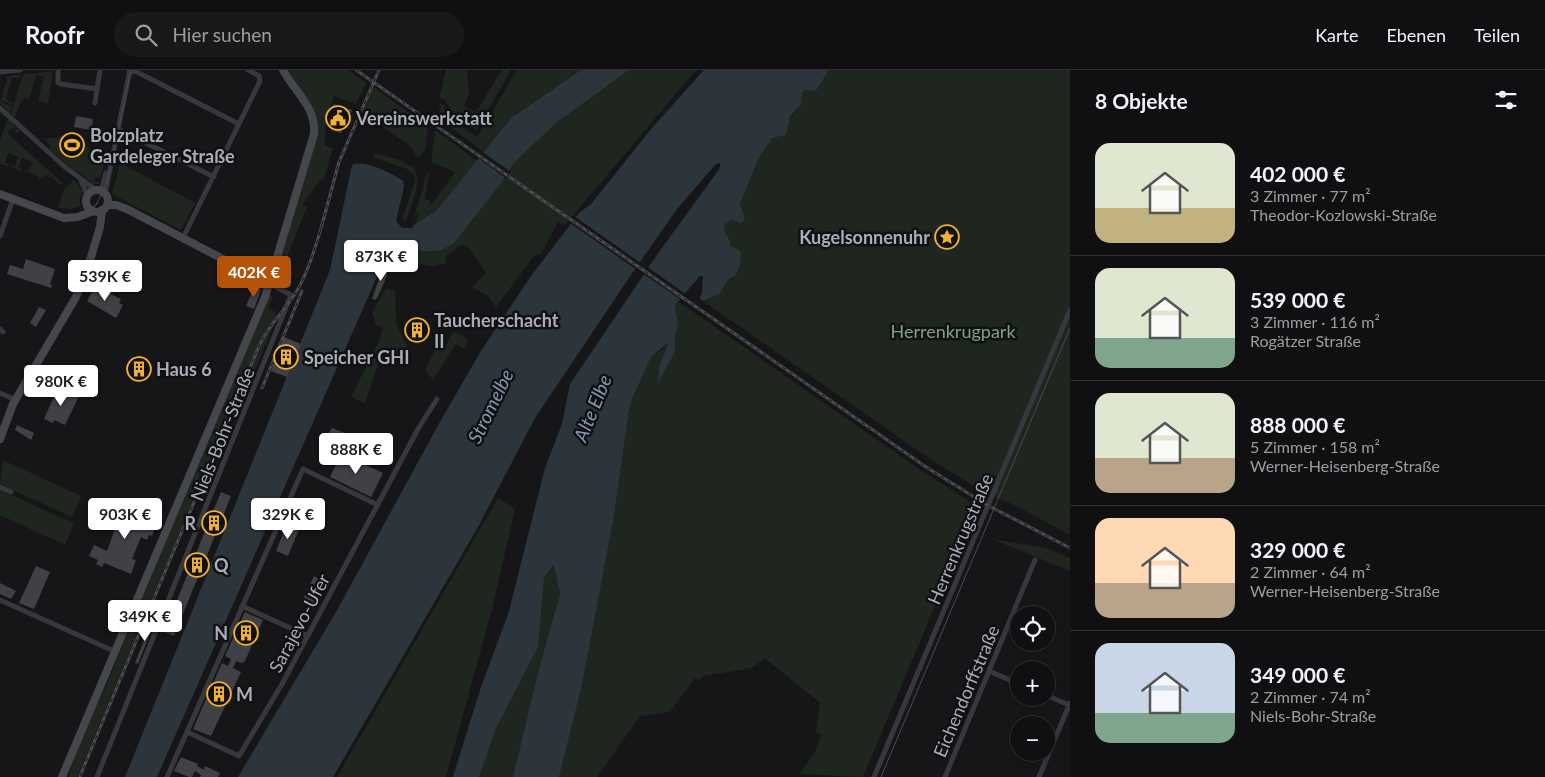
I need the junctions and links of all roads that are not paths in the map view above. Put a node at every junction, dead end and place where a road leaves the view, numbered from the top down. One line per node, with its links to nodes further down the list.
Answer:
1 (20, 70): 8 (street)
2 (58, 70): 9 (street)
3 (100, 70): 9 (street)
4 (130, 70): 7 (street); 13 (street)
5 (248, 70): 12 (street)
6 (283, 70): 24 (main road)
7 (138, 71): 12 (street)
8 (0, 72)
9 (97, 89): 10 (street)
10 (95, 103)
11 (0, 108): 14 (street)
12 (239, 124): 15 (street)
13 (118, 129): 15 (street); 19 (street)
14 (76, 176): 17 (street); 19 (street)
15 (214, 177): 23 (street)
16 (0, 194): 18 (main road)
17 (88, 196): 19 (main road); 20 (main road)
18 (13, 199): 21 (main road); 22 (street)
19 (101, 201): 20 (main road); 21 (main road); 23 (main road); 28 (main road)
20 (87, 204): 21 (main road)
21 (51, 212)
22 (0, 236)
23 (183, 238): 24 (main road)
24 (269, 284): 37 (main road); 46 (street, Niels-Bohr-Straße)
25 (1070, 310): 48 (street, Herrenkrugstraße)
26 (0, 393): 28 (street)
27 (437, 398): 32 (street, Sarajevo-Ufer)
28 (16, 400): 29 (main road)
29 (0, 439)
30 (0, 487): 31 (street)
31 (11, 492)
32 (378, 505): 35 (street); 36 (street, Sarajevo-Ufer)
33 (1035, 560): 38 (street, Eichendorffstraße)
34 (0, 600): 37 (street)
35 (242, 606): 36 (street); 42 (street)
36 (308, 636): 42 (street, Sarajevo-Ufer)
37 (116, 652): 43 (main road)
38 (989, 671): 39 (street); 49 (street, Eichendorffstraße)
39 (1010, 680)
40 (1055, 699): 41 (street)
41 (1070, 704): 50 (street)
42 (187, 732): 47 (street)
43 (73, 754): 44 (main road); 45 (main road)
44 (62, 777)
45 (67, 777)
46 (97, 777)
47 (167, 777)
48 (874, 777)
49 (945, 777)
50 (1039, 777)

